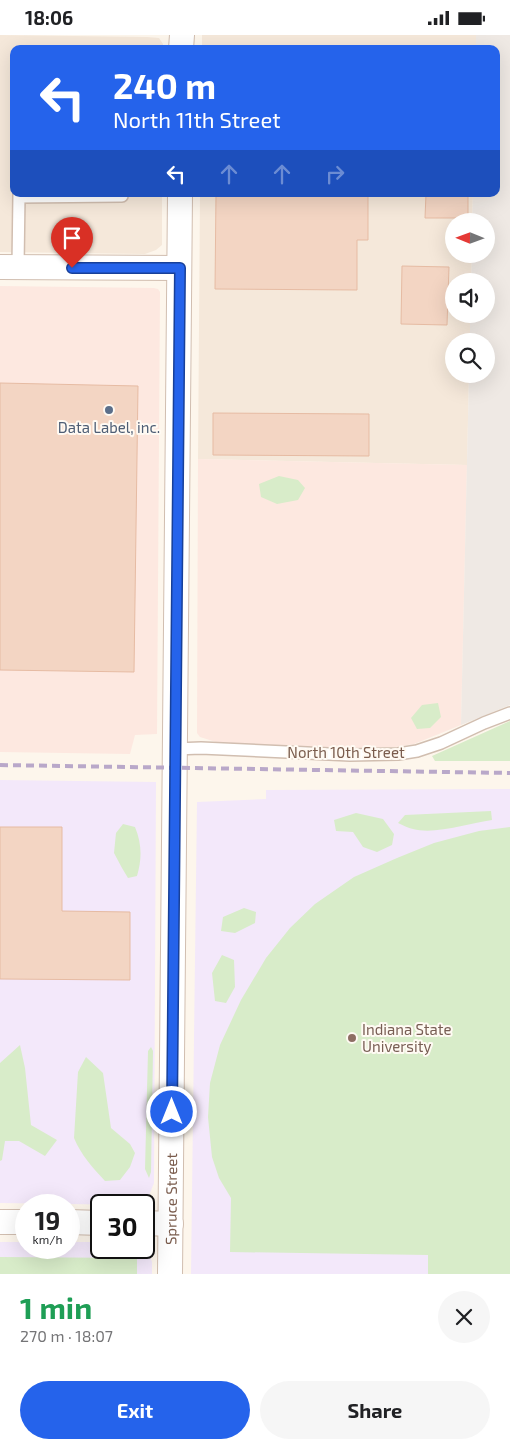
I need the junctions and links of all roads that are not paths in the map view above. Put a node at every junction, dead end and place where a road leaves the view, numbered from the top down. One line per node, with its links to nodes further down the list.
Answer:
1 (19, 197): 3 (lane)
2 (180, 197): 4 (street, Spruce Street)
3 (9, 267): 4 (street)
4 (180, 268): 6 (street, Spruce Street)
5 (510, 713): 6 (lane, North 10th Street)
6 (175, 749): 10 (street, Spruce Street)
7 (0, 1222): 8 (street)
8 (15, 1222)
9 (155, 1223): 10 (street)
10 (171, 1224): 11 (street, Spruce Street)
11 (170, 1274)

